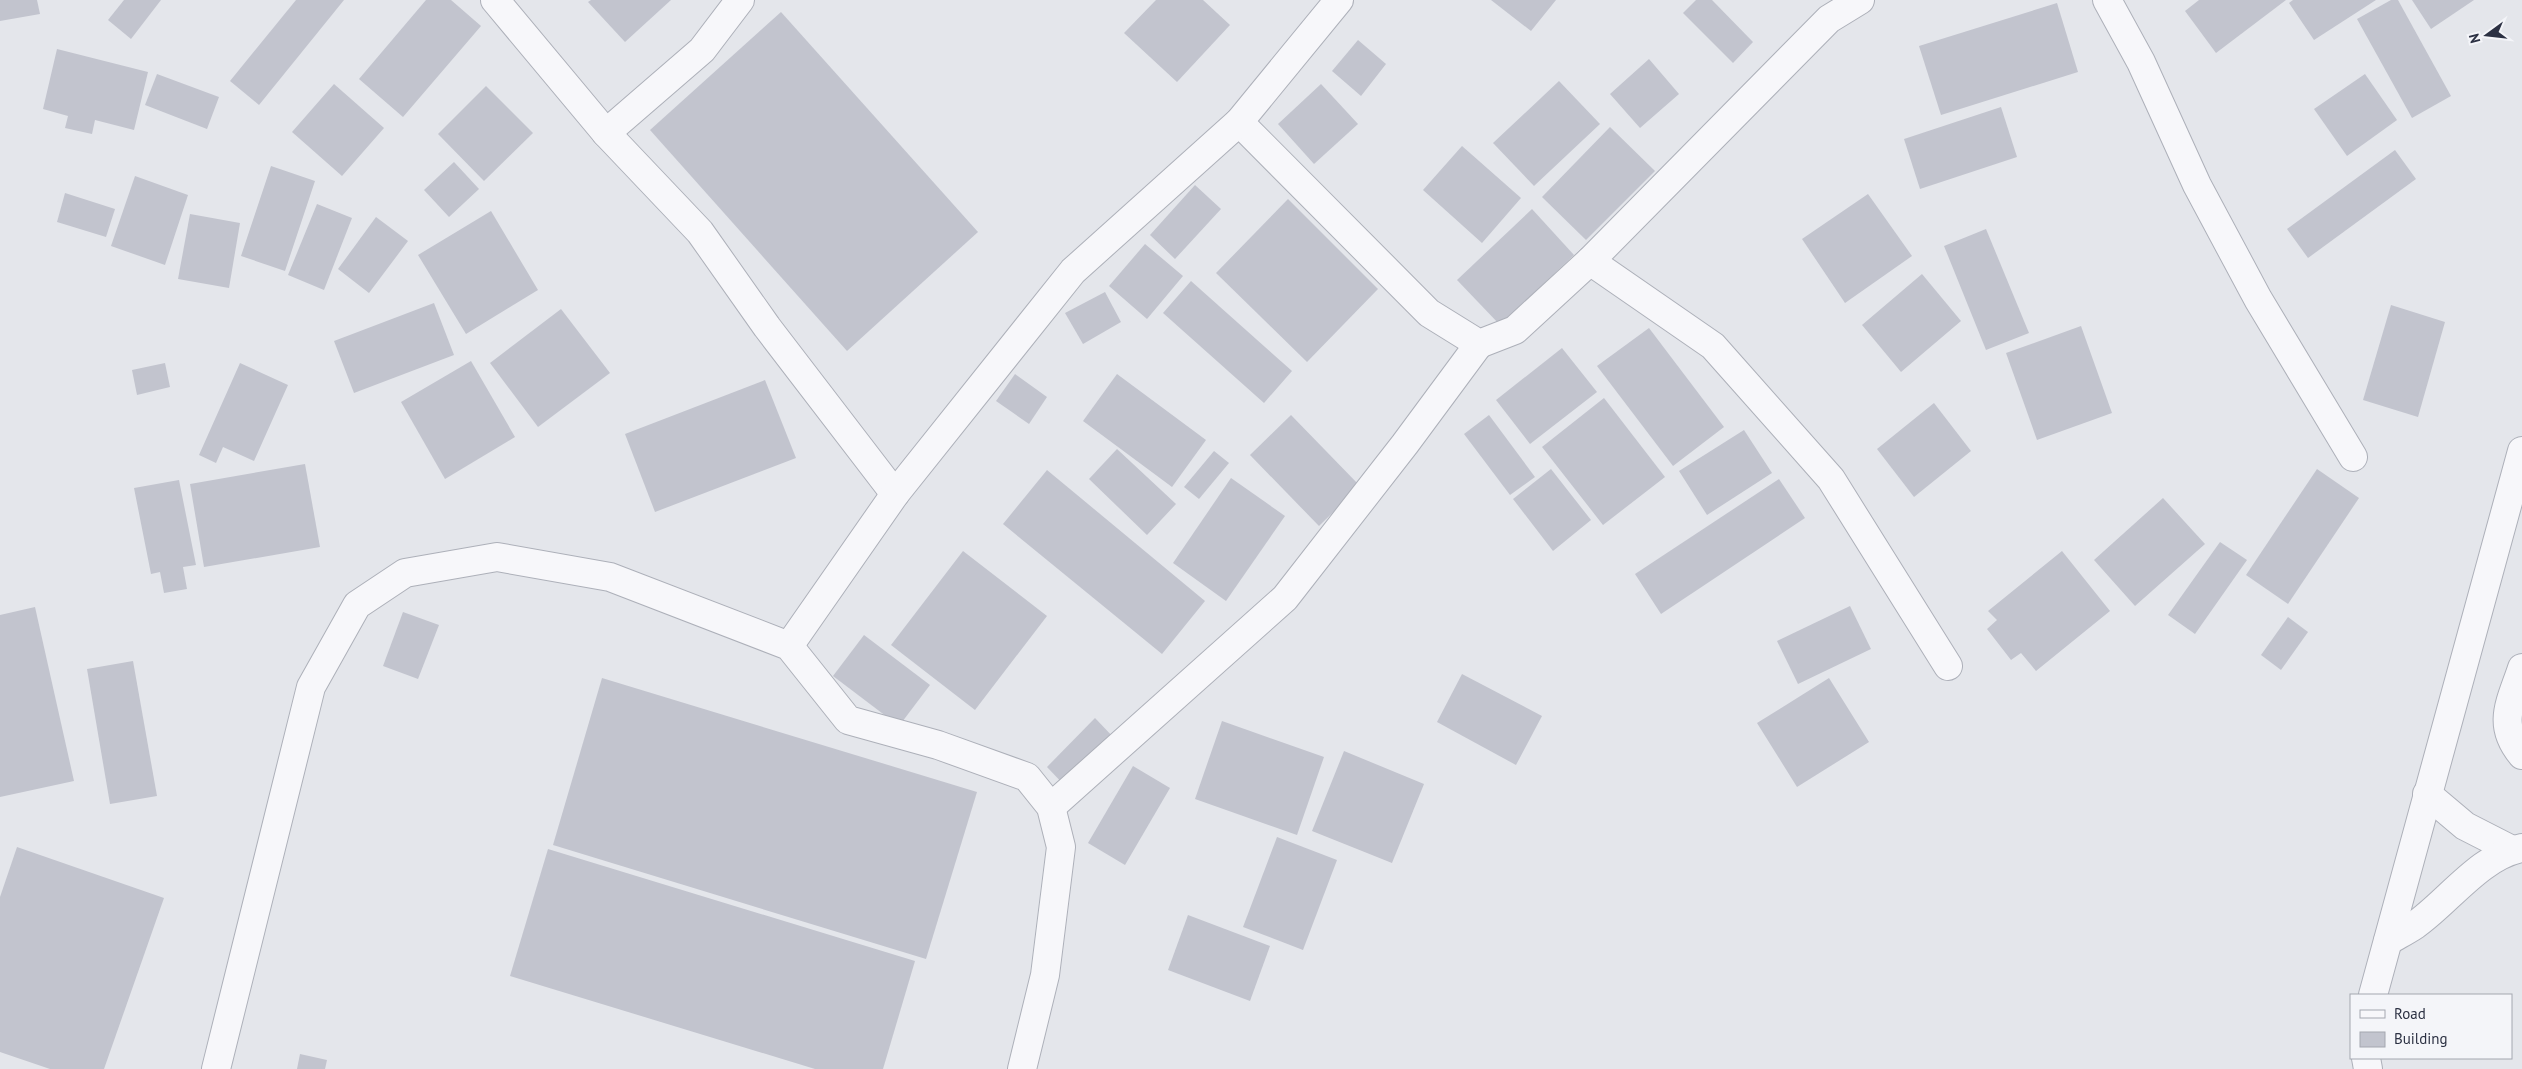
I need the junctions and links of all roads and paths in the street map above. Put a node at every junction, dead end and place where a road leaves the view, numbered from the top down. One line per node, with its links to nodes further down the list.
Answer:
1 (495, 0): 7 (street)
2 (740, 0): 7 (street)
3 (1339, 0): 6 (street)
4 (1860, 0): 8 (street)
5 (2106, 0): 11 (street)
6 (1239, 122): 9 (street); 12 (street)
7 (606, 134): 12 (street)
8 (1590, 261): 9 (street); 14 (street)
9 (1479, 344): 18 (street)
10 (2522, 451): 17 (street)
11 (2353, 457)
12 (895, 494): 13 (street)
13 (789, 646): 18 (street); 22 (street)
14 (1948, 666)
15 (2522, 668): 16 (street)
16 (2522, 755)
17 (2427, 794): 19 (street); 20 (street)
18 (1051, 807): 23 (street)
19 (2517, 849): 20 (street)
20 (2388, 941): 21 (street)
21 (2372, 994)
22 (216, 1069)
23 (1022, 1069)

